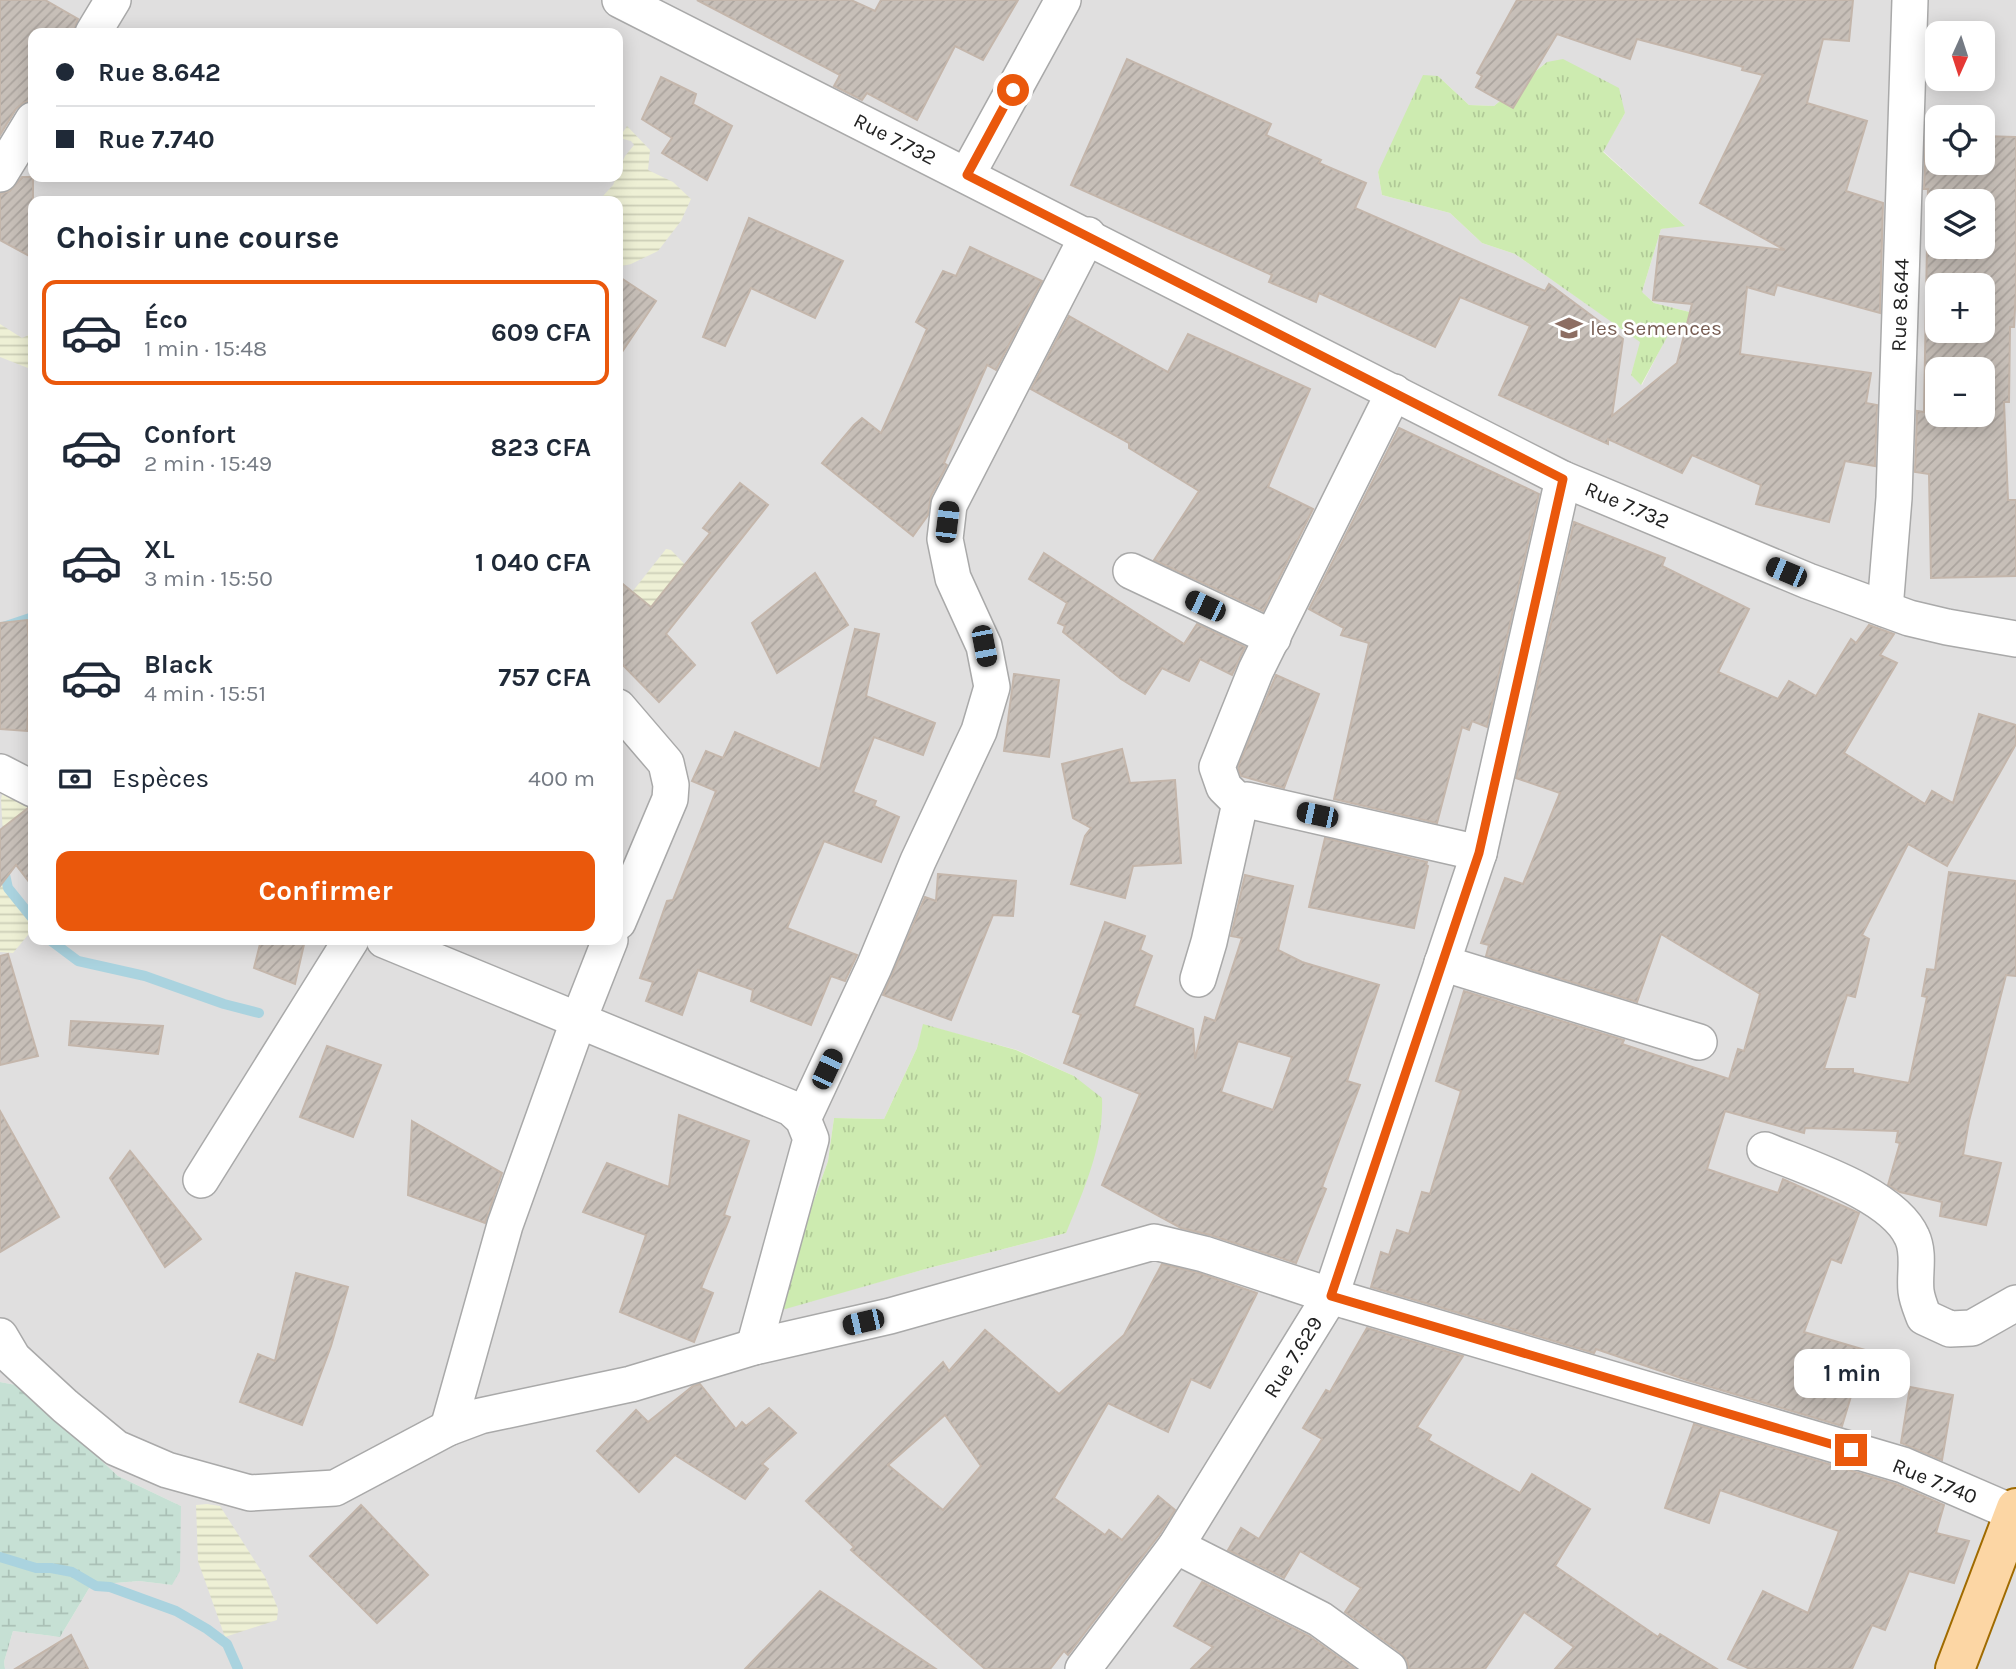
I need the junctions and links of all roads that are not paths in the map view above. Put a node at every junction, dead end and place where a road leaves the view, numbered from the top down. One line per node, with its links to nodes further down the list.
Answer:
1 (113, 0): 5 (street)
2 (620, 0): 8 (street, Rue 7.732)
3 (1063, 0): 8 (street)
4 (1910, 0): 13 (street, Rue 8.644)
5 (96, 28)
6 (28, 128): 7 (street)
7 (0, 174)
8 (967, 175): 9 (street, Rue 7.732)
9 (1088, 236): 10 (street, Rue 7.732); 29 (street)
10 (1394, 392): 11 (street, Rue 7.732); 14 (street)
11 (1563, 479): 13 (street, Rue 7.732); 20 (street, Rue 7.629)
12 (1131, 571): 14 (street)
13 (1885, 609): 15 (street, Rue 7.732)
14 (1273, 638): 19 (street)
15 (2016, 639)
16 (623, 714): 21 (street)
17 (0, 772): 18 (street)
18 (28, 786)
19 (1240, 803): 20 (street); 26 (street)
20 (1479, 853): 25 (street, Rue 7.629)
21 (623, 910)
22 (349, 945): 31 (street)
23 (396, 945): 27 (street)
24 (608, 945): 27 (street)
25 (1441, 963): 28 (street); 32 (street, Rue 7.629)
26 (1198, 979)
27 (579, 1019): 29 (street); 36 (street)
28 (1699, 1042)
29 (803, 1119): 35 (street)
30 (1765, 1150): 33 (street)
31 (201, 1180)
32 (1331, 1296): 35 (street, Rue 7.740); 37 (street, Rue 7.740); 38 (street, Rue 7.629)
33 (2016, 1303)
34 (0, 1336): 36 (street, Rue 7.740)
35 (754, 1347): 36 (street, Rue 7.740)
36 (448, 1428)
37 (2015, 1511): 41 (main road)
38 (1176, 1546): 39 (street, Rue 7.629); 40 (street)
39 (1083, 1669)
40 (1389, 1669)
41 (1955, 1669)

